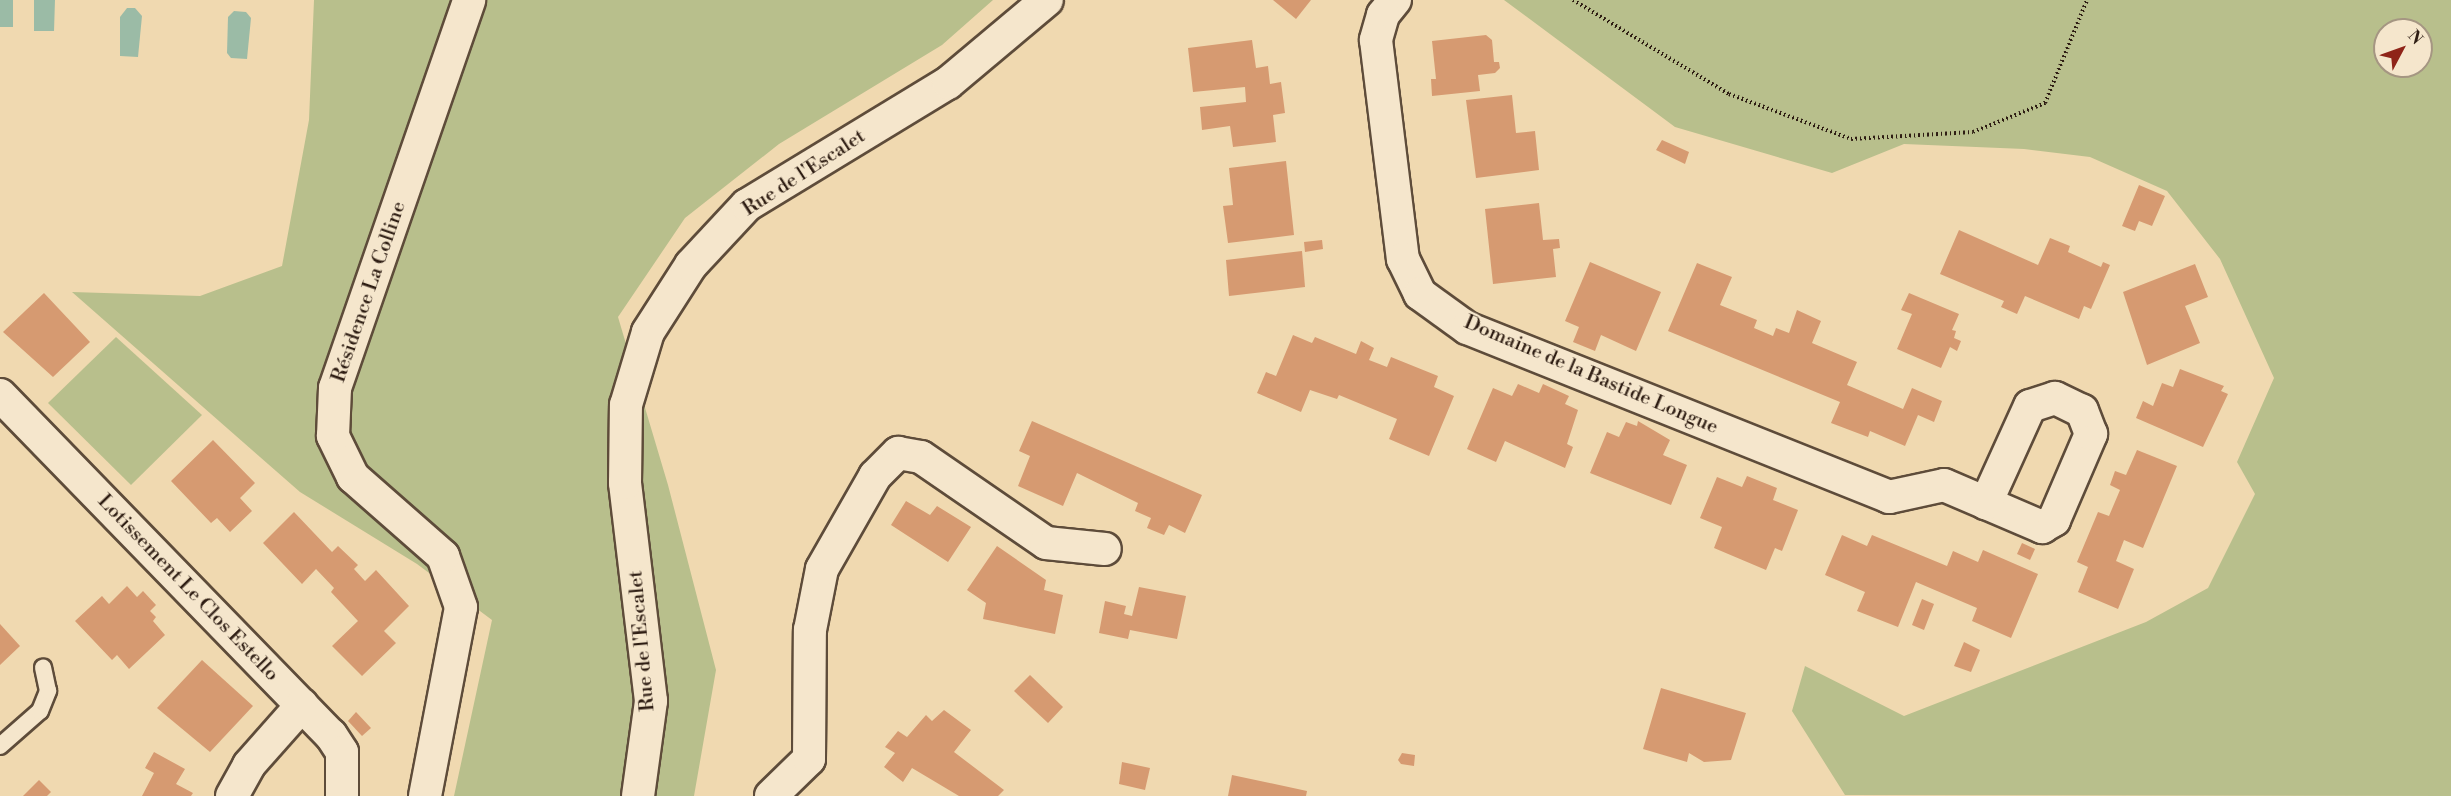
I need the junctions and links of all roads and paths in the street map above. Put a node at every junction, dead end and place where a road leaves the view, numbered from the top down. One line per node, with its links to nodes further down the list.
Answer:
1 (469, 0): 14 (street, Résidence La Colline)
2 (1047, 0): 15 (street, Rue de l'Escalet)
3 (1395, 0): 7 (street, Domaine de la Bastide Longue)
4 (1573, 0): 5 (path)
5 (2087, 0)
6 (0, 395): 10 (street, Lotissement Le Clos Estello)
7 (1986, 503)
8 (1105, 549): 16 (street)
9 (42, 668): 11 (lane)
10 (302, 705): 12 (street); 13 (street, Lotissement Le Clos Estello)
11 (0, 746)
12 (232, 796)
13 (342, 796)
14 (425, 796)
15 (638, 796)
16 (771, 796)

